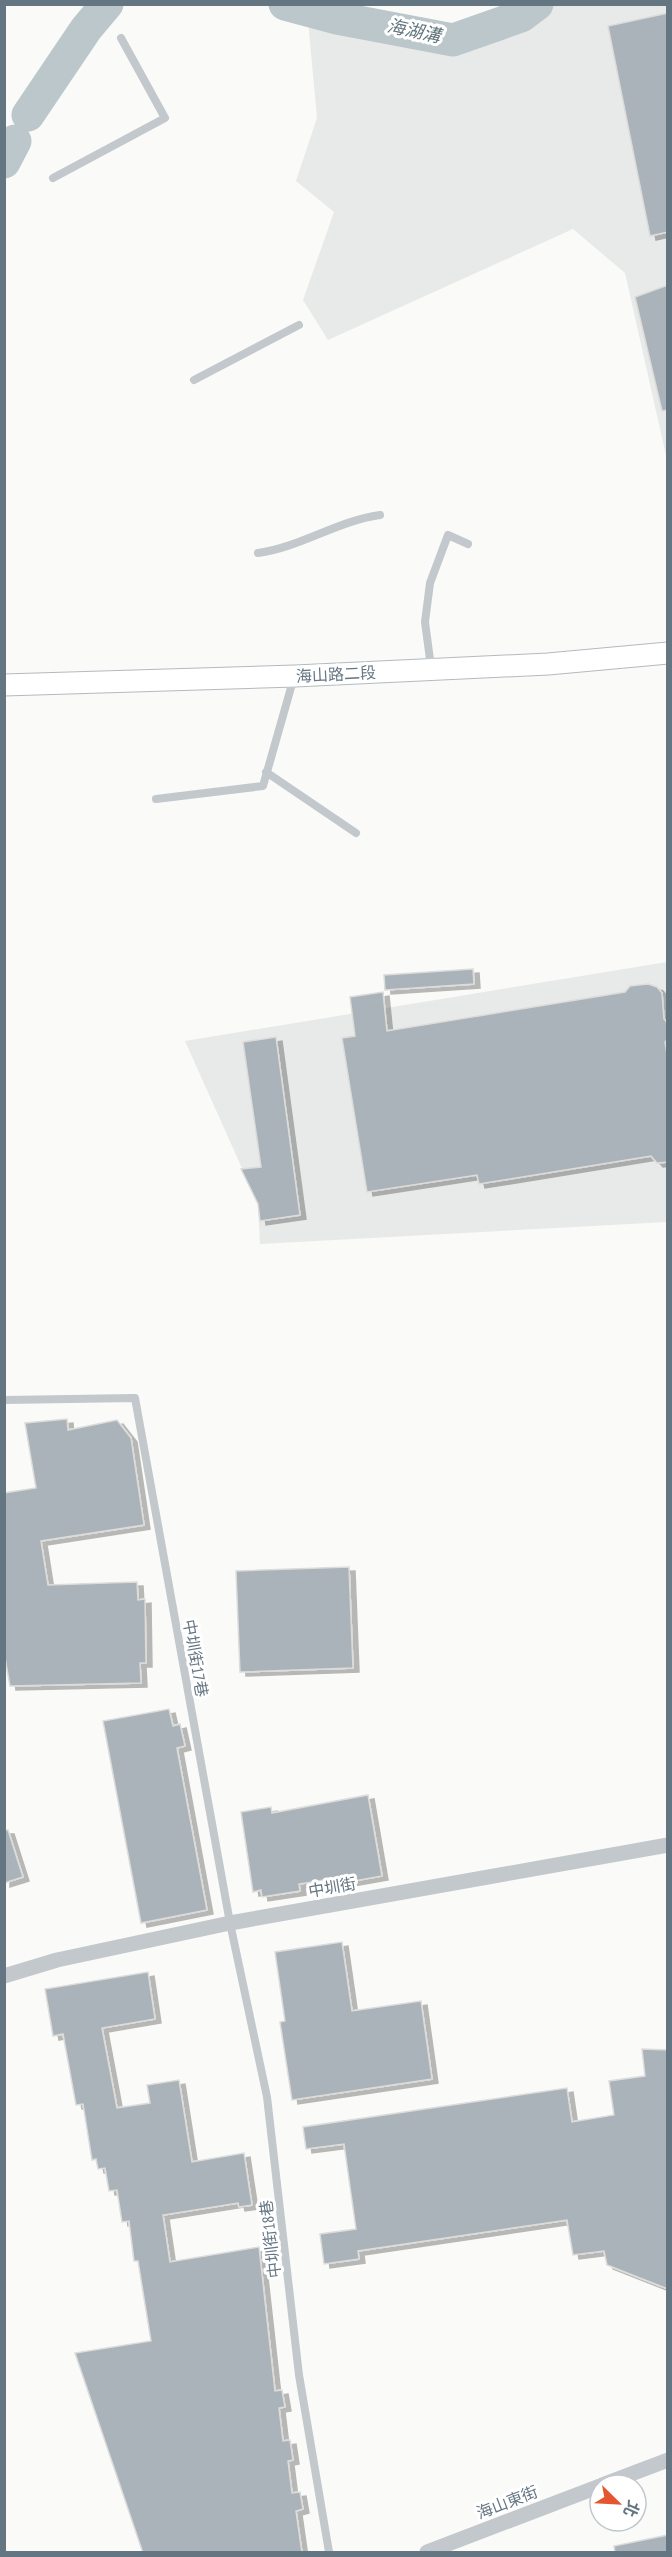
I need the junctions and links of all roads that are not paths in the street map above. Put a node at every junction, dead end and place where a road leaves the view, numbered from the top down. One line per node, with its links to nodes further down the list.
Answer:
1 (121, 38): 2 (lane)
2 (53, 178)
3 (299, 325): 4 (lane)
4 (194, 380)
5 (380, 515): 7 (lane)
6 (468, 544): 9 (lane)
7 (258, 553)
8 (668, 653): 9 (main road, 海山路二段)
9 (431, 669): 10 (main road, 海山路二段)
10 (295, 676): 11 (main road, 海山路二段); 12 (lane)
11 (4, 685)
12 (266, 772): 13 (lane); 14 (lane)
13 (156, 800)
14 (356, 833)
15 (4, 1400): 17 (lane, 中圳街17巷)
16 (668, 1845): 17 (street, 中圳街)
17 (230, 1923): 18 (street, 中圳街); 22 (lane, 中圳街18巷)
18 (4, 1976)
19 (668, 2460): 20 (street, 海山東街)
20 (633, 2473)
21 (588, 2490): 23 (street, 海山東街)
22 (329, 2553)
23 (427, 2553)

